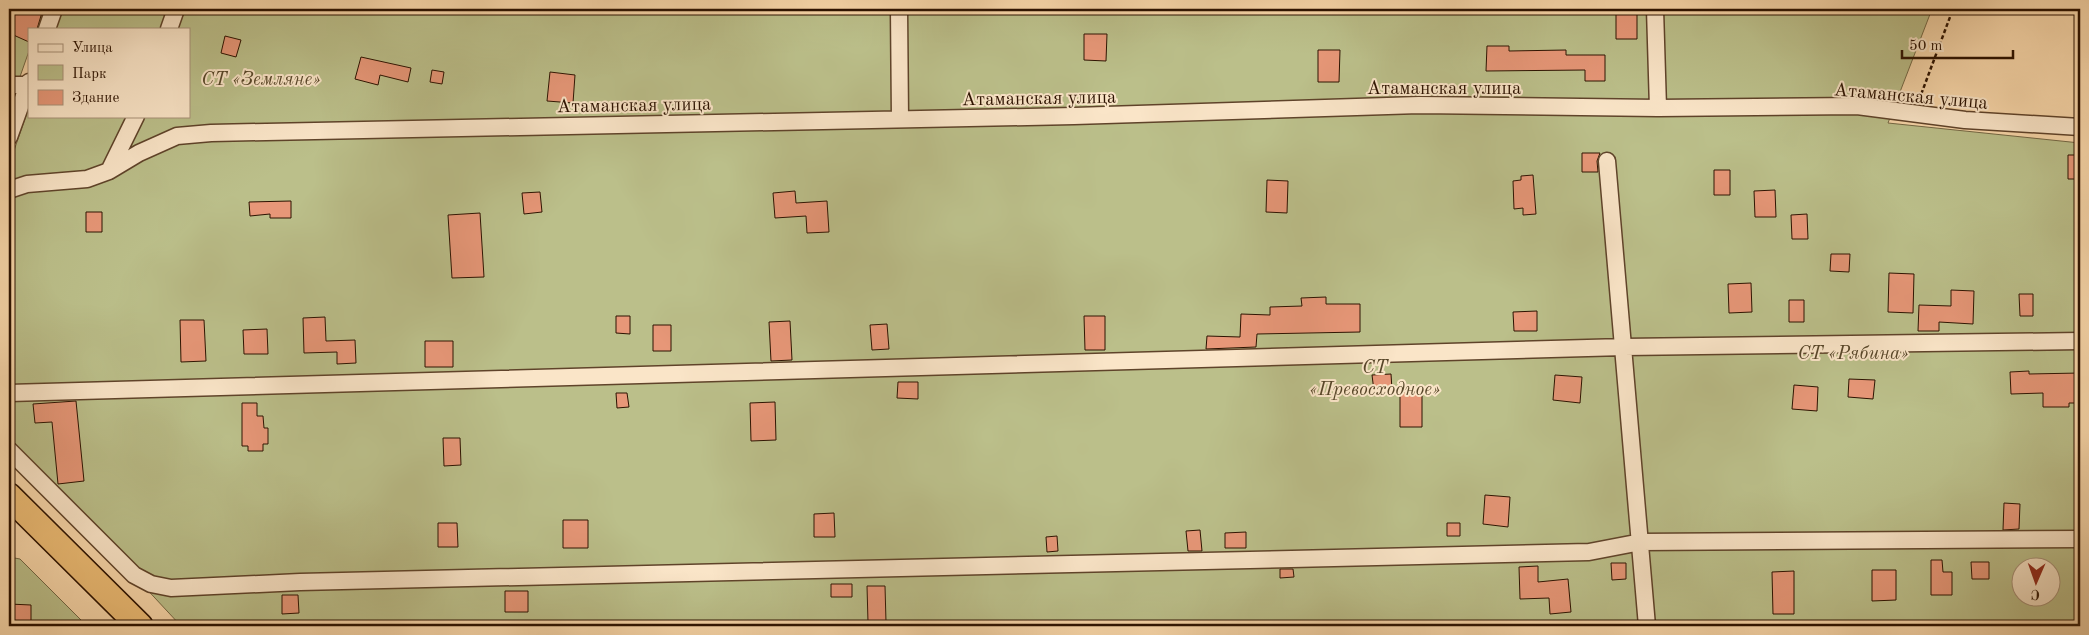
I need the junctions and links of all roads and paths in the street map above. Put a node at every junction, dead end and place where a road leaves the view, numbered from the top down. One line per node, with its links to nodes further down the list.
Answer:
1 (54, 9): 6 (street)
2 (176, 9): 7 (street)
3 (899, 9): 13 (street)
4 (1655, 9): 10 (street)
5 (1953, 9): 11 (path)
6 (47, 28)
7 (169, 28)
8 (28, 84): 9 (street); 15 (street)
9 (9, 85)
10 (1658, 108): 11 (street, Атаманская улица); 13 (street, Атаманская улица)
11 (1914, 113): 14 (street, Атаманская улица)
12 (135, 118): 17 (street)
13 (900, 119): 17 (street, Атаманская улица)
14 (2080, 127)
15 (9, 137)
16 (1607, 161): 20 (street)
17 (109, 170): 18 (street, Атаманская улица)
18 (9, 190)
19 (2080, 340): 20 (street)
20 (1624, 347): 21 (street); 25 (street)
21 (9, 393)
22 (9, 450): 25 (street)
23 (9, 496): 26 (highway)
24 (2080, 539): 25 (street)
25 (1641, 542): 27 (street)
26 (140, 626)
27 (1647, 626)

